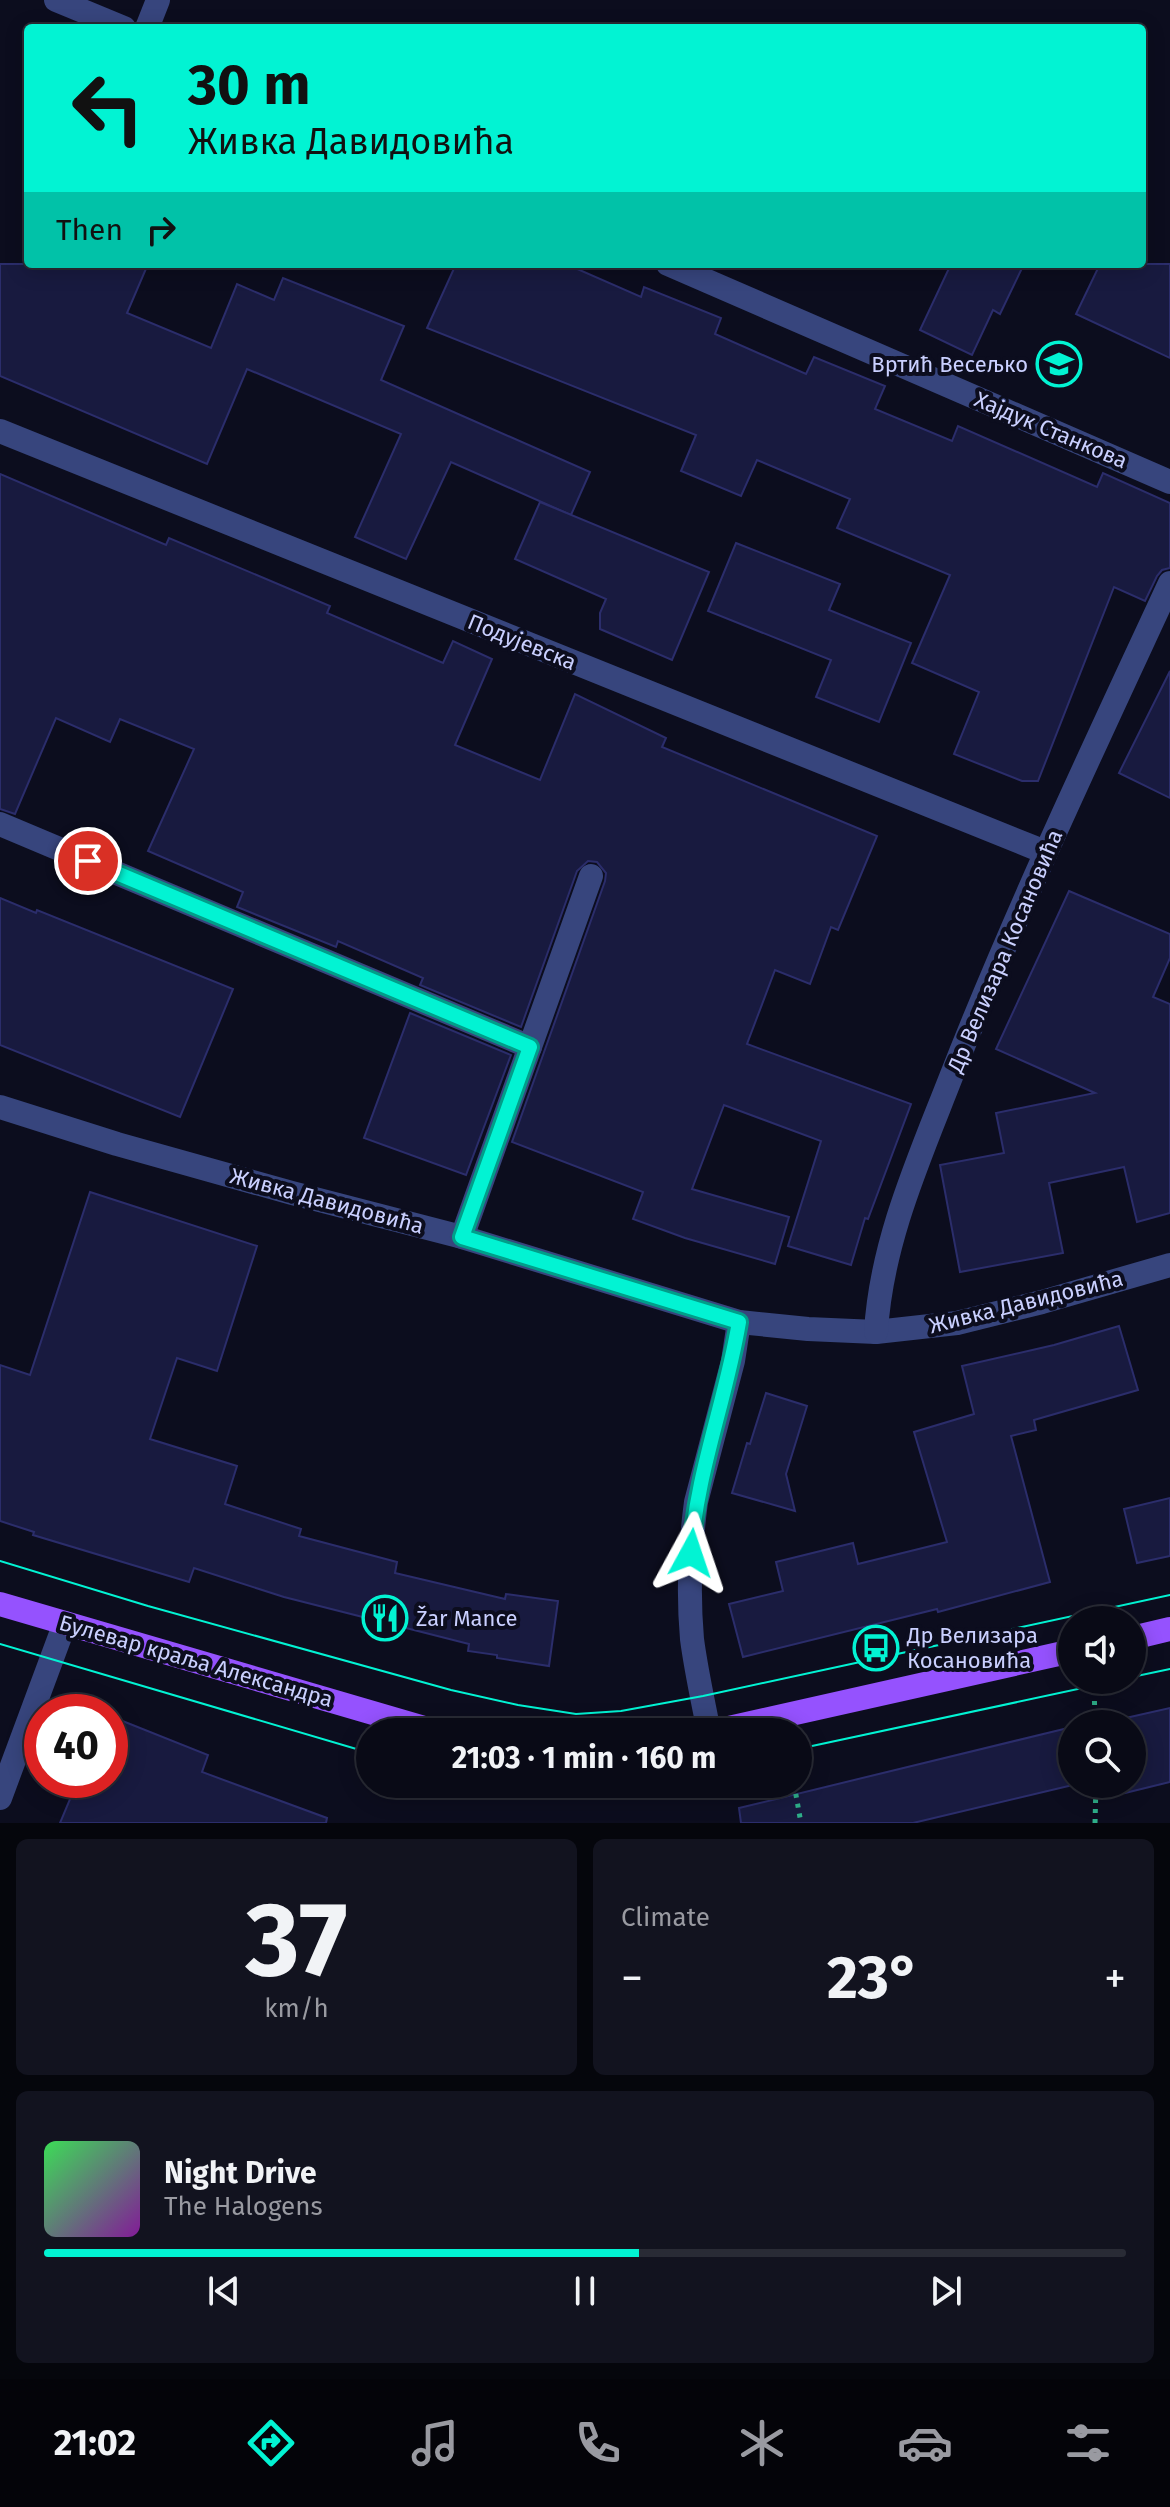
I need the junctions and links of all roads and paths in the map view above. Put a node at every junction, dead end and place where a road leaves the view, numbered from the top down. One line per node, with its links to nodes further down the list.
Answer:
1 (56, 0): 3 (street)
2 (158, 0): 4 (street)
3 (114, 24)
4 (149, 24)
5 (677, 268): 7 (street, Хајдук Станкова)
6 (0, 431): 10 (street, Подујевска)
7 (1170, 482)
8 (1170, 583): 10 (street, Др Велизара Косановића)
9 (0, 824): 12 (street)
10 (1045, 852): 17 (street, Др Велизара Косановића)
11 (591, 876): 12 (street)
12 (530, 1047): 14 (street)
13 (0, 1107): 14 (street, Живка Давидовића)
14 (462, 1237): 16 (street, Живка Давидовића)
15 (1170, 1265): 17 (street, Живка Давидовића)
16 (739, 1322): 17 (street, Живка Давидовића); 24 (street)
17 (876, 1332)
18 (0, 1604): 19 (main road, Булевар краља Александра)
19 (65, 1623): 23 (main road, Булевар краља Александра); 26 (street)
20 (1170, 1629): 21 (main road)
21 (1146, 1635)
22 (1058, 1654): 25 (main road)
23 (390, 1718)
24 (707, 1718)
25 (773, 1718)
26 (0, 1798)
27 (797, 1798): 29 (path)
28 (1096, 1798): 30 (path)
29 (801, 1823)
30 (1095, 1823)

